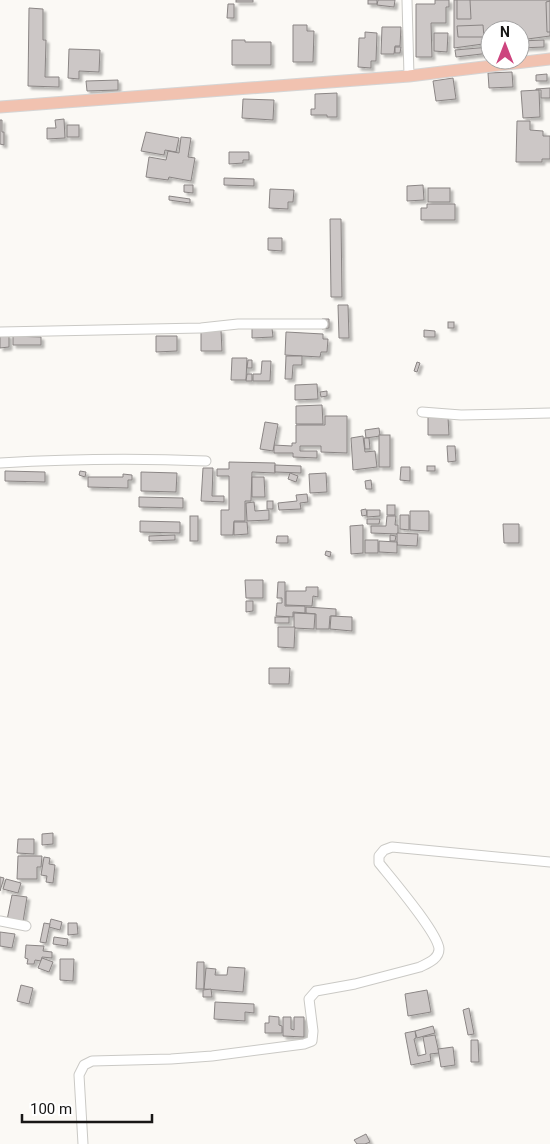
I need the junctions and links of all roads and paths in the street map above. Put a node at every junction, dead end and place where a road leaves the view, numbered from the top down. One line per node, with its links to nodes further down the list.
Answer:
1 (407, 0): 3 (street)
2 (550, 60): 3 (main road)
3 (409, 76): 4 (main road)
4 (0, 107)
5 (323, 324): 6 (street)
6 (0, 332)
7 (422, 412): 8 (street)
8 (550, 413)
9 (206, 461): 10 (street)
10 (0, 463)
11 (550, 862): 14 (street)
12 (0, 921): 13 (street)
13 (26, 926)
14 (84, 1144)

